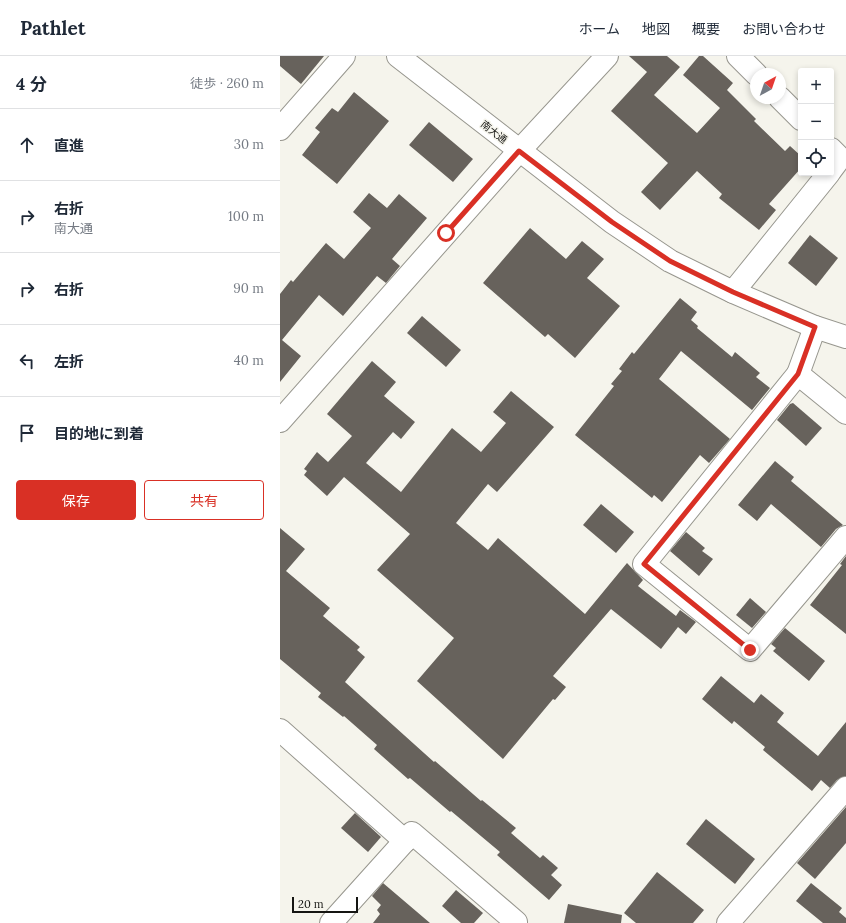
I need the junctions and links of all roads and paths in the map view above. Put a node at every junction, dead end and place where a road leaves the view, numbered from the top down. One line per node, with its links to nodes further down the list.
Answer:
1 (344, 56): 8 (street)
2 (398, 56): 9 (street, 南大通)
3 (607, 56): 9 (street)
4 (738, 56): 5 (street)
5 (750, 68)
6 (786, 104): 7 (street)
7 (798, 116)
8 (280, 129)
9 (519, 151): 13 (street, 南大通); 18 (street)
10 (834, 152): 11 (street)
11 (834, 166)
12 (827, 176): 13 (street)
13 (733, 292): 14 (street, 南大通)
14 (815, 327): 15 (street, 南大通); 16 (street)
15 (846, 337)
16 (798, 374): 17 (street); 19 (street)
17 (846, 413)
18 (280, 421)
19 (846, 537)
20 (280, 730): 22 (street)
21 (846, 788): 25 (street)
22 (405, 841): 23 (street); 24 (street)
23 (331, 923)
24 (514, 923)
25 (728, 923)

